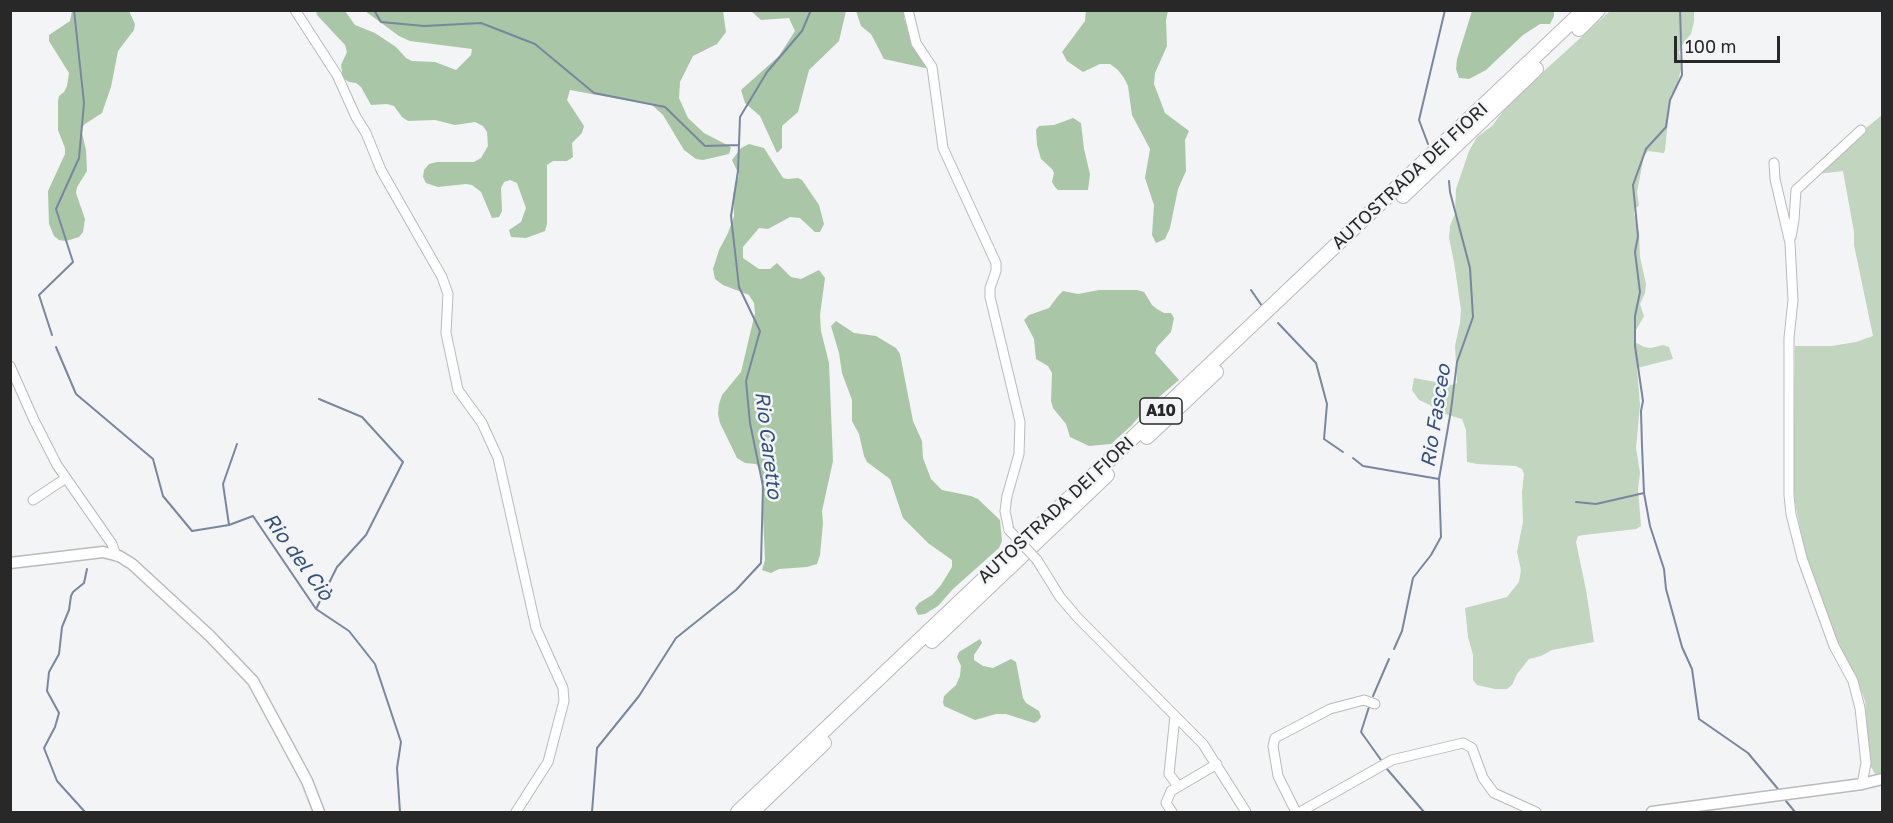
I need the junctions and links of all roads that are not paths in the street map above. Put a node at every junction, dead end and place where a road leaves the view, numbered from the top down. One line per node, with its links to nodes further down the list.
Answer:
1 (295, 10): 20 (street)
2 (908, 10): 14 (street, bridge)
3 (1584, 10): 21 (highway, AUTOSTRADA DEI FIORI / A10)
4 (1598, 10): 22 (highway, AUTOSTRADA DEI FIORI / A10)
5 (1861, 130): 7 (street)
6 (1774, 163): 7 (street)
7 (1790, 243): 17 (street)
8 (10, 366): 9 (street)
9 (66, 478): 10 (street); 11 (street)
10 (33, 500)
11 (116, 556): 12 (main road); 19 (main road)
12 (10, 562)
13 (1376, 704): 25 (street)
14 (1175, 716): 15 (street); 18 (street)
15 (1217, 764): 18 (street); 24 (street)
16 (1882, 779): 17 (main road)
17 (1862, 784): 27 (main road)
18 (1178, 786): 23 (street)
19 (319, 813)
20 (516, 813)
21 (738, 813)
22 (752, 813)
23 (1172, 813)
24 (1246, 813)
25 (1298, 813): 26 (street)
26 (1536, 813)
27 (1652, 813)

